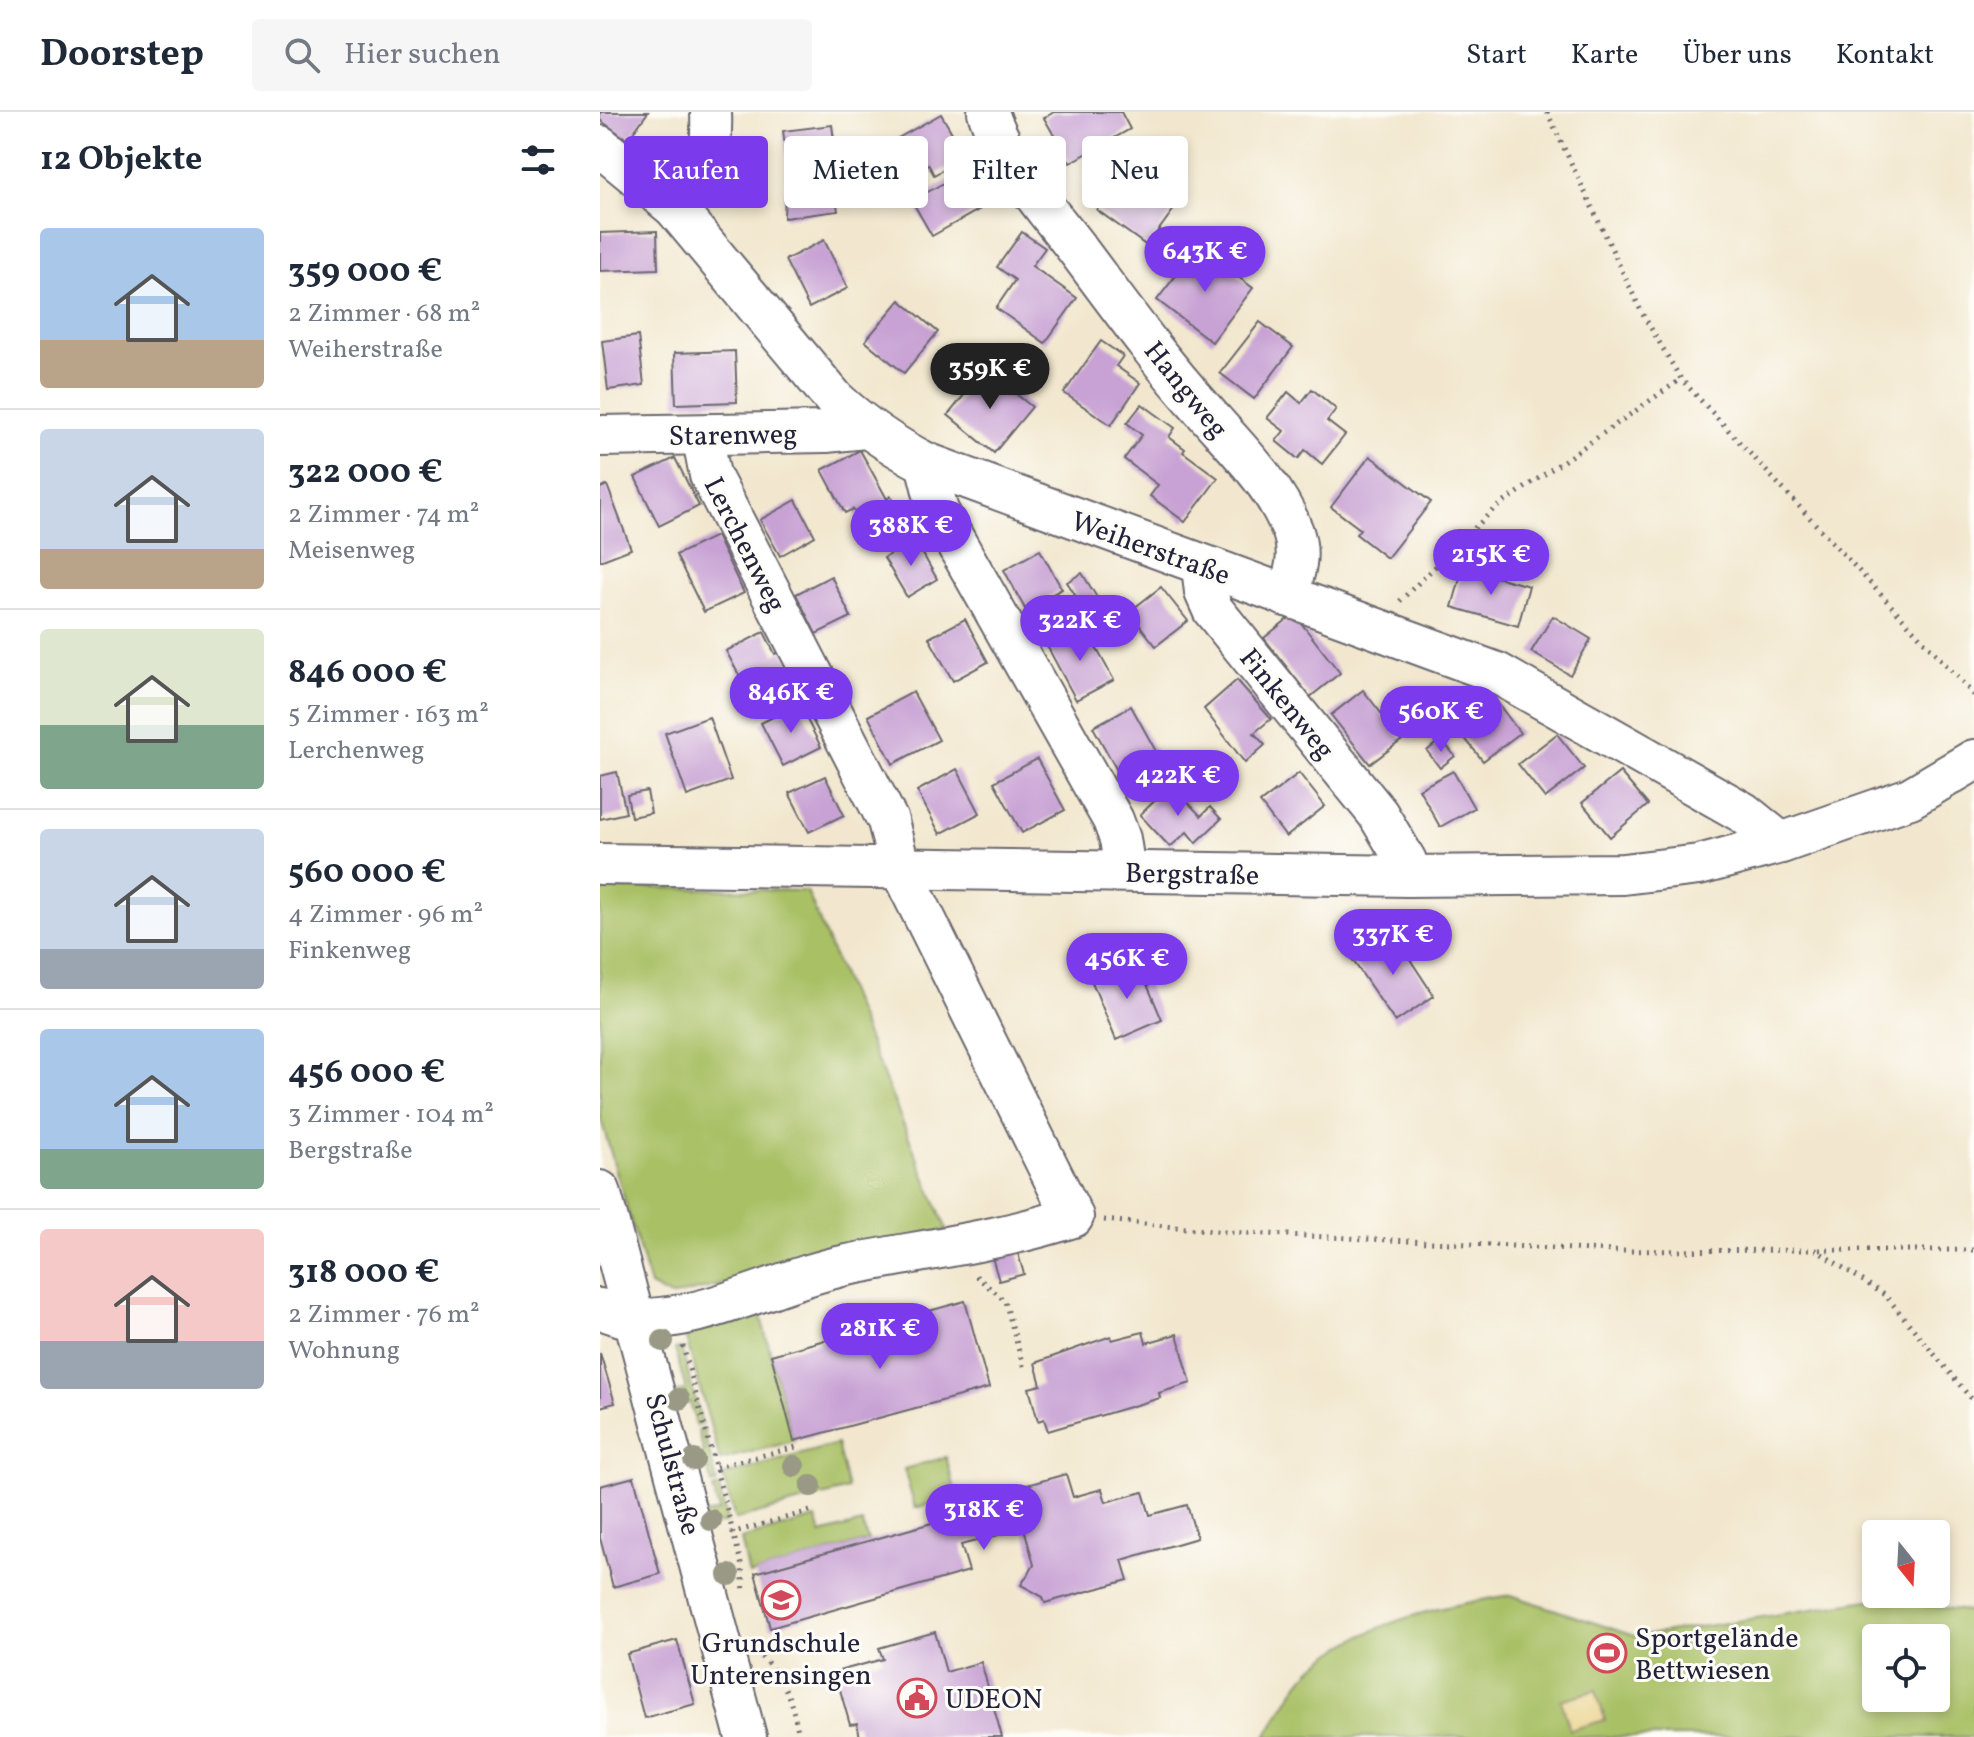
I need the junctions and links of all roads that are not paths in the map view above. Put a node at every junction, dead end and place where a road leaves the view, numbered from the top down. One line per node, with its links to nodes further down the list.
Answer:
1 (711, 112): 3 (street)
2 (988, 112): 12 (street, Hangweg)
3 (712, 136)
4 (600, 146): 5 (street, Weiherstraße)
5 (624, 166)
6 (675, 208): 7 (street, Weiherstraße)
7 (865, 428): 8 (street, Starenweg); 10 (street, Weiherstraße)
8 (702, 435): 9 (street, Starenweg); 16 (street, Lerchenweg)
9 (600, 436)
10 (926, 463): 11 (street, Weiherstraße); 17 (street)
11 (1202, 566): 12 (street, Weiherstraße); 18 (street, Finkenweg)
12 (1286, 596): 14 (street, Weiherstraße)
13 (1974, 760): 14 (street, Bergstraße)
14 (1781, 843): 18 (street, Bergstraße)
15 (600, 864): 16 (street, Bergstraße)
16 (899, 866): 17 (street, Bergstraße); 20 (street, Lerchenweg)
17 (1125, 871): 18 (street, Bergstraße)
18 (1408, 876)
19 (600, 1191): 20 (street, Schulstraße)
20 (617, 1314): 21 (street, Schulstraße)
21 (746, 1737)

